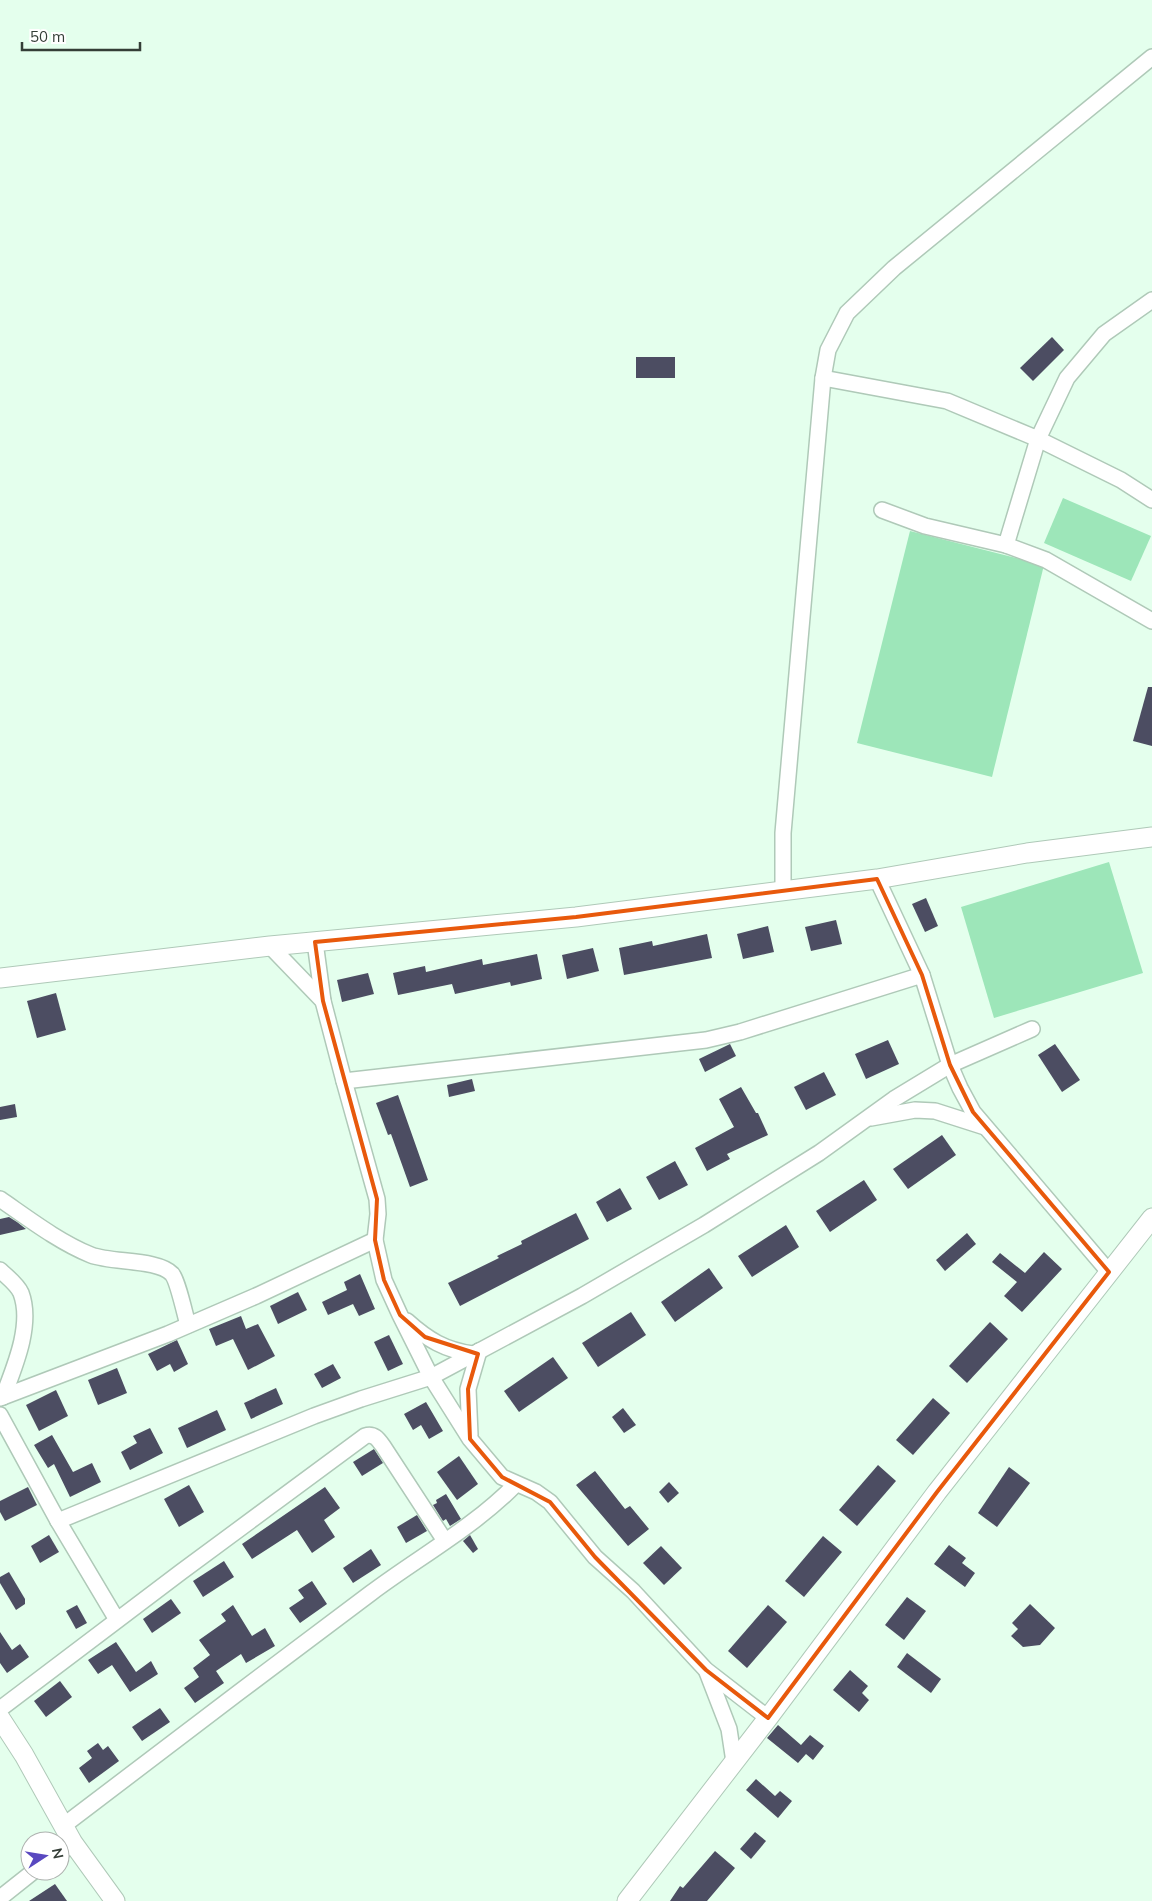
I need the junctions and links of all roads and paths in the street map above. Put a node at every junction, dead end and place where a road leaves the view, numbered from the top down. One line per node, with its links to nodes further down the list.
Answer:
1 (1152, 57): 3 (street)
2 (1152, 300): 4 (street)
3 (823, 378): 4 (street); 11 (street)
4 (1038, 439): 5 (street); 7 (street)
5 (1152, 500)
6 (882, 510): 7 (street)
7 (1006, 545): 8 (street)
8 (1152, 621)
9 (1152, 837): 10 (street)
10 (877, 880): 11 (street); 14 (street)
11 (783, 891): 12 (street)
12 (315, 942): 13 (street); 16 (street)
13 (270, 946): 15 (street); 16 (street)
14 (922, 974): 18 (street); 19 (street)
15 (0, 978)
16 (324, 1001): 19 (street)
17 (1032, 1029): 18 (street)
18 (950, 1065): 20 (street); 21 (street)
19 (344, 1081): 24 (street)
20 (866, 1119): 21 (street); 29 (street)
21 (986, 1127): 26 (street)
22 (0, 1199): 28 (street)
23 (1152, 1218): 26 (street)
24 (376, 1240): 27 (street); 28 (street)
25 (0, 1270): 31 (street)
26 (1109, 1272): 41 (street)
27 (400, 1315): 29 (street); 30 (street)
28 (188, 1325): 31 (street)
29 (476, 1352): 30 (street); 33 (street)
30 (432, 1376): 33 (street); 35 (street)
31 (1, 1397)
32 (0, 1415): 35 (street)
33 (470, 1439): 34 (street)
34 (516, 1484): 36 (street); 38 (street)
35 (58, 1520): 37 (street)
36 (445, 1541): 37 (street); 43 (street)
37 (117, 1620): 39 (street)
38 (706, 1670): 41 (street); 42 (street)
39 (0, 1709)
40 (0, 1718): 43 (street)
41 (768, 1718): 42 (street)
42 (734, 1762): 49 (street)
43 (63, 1826): 44 (street)
44 (64, 1831)
45 (70, 1852): 48 (street)
46 (20, 1881): 47 (street)
47 (1, 1895)
48 (115, 1901)
49 (627, 1901)

